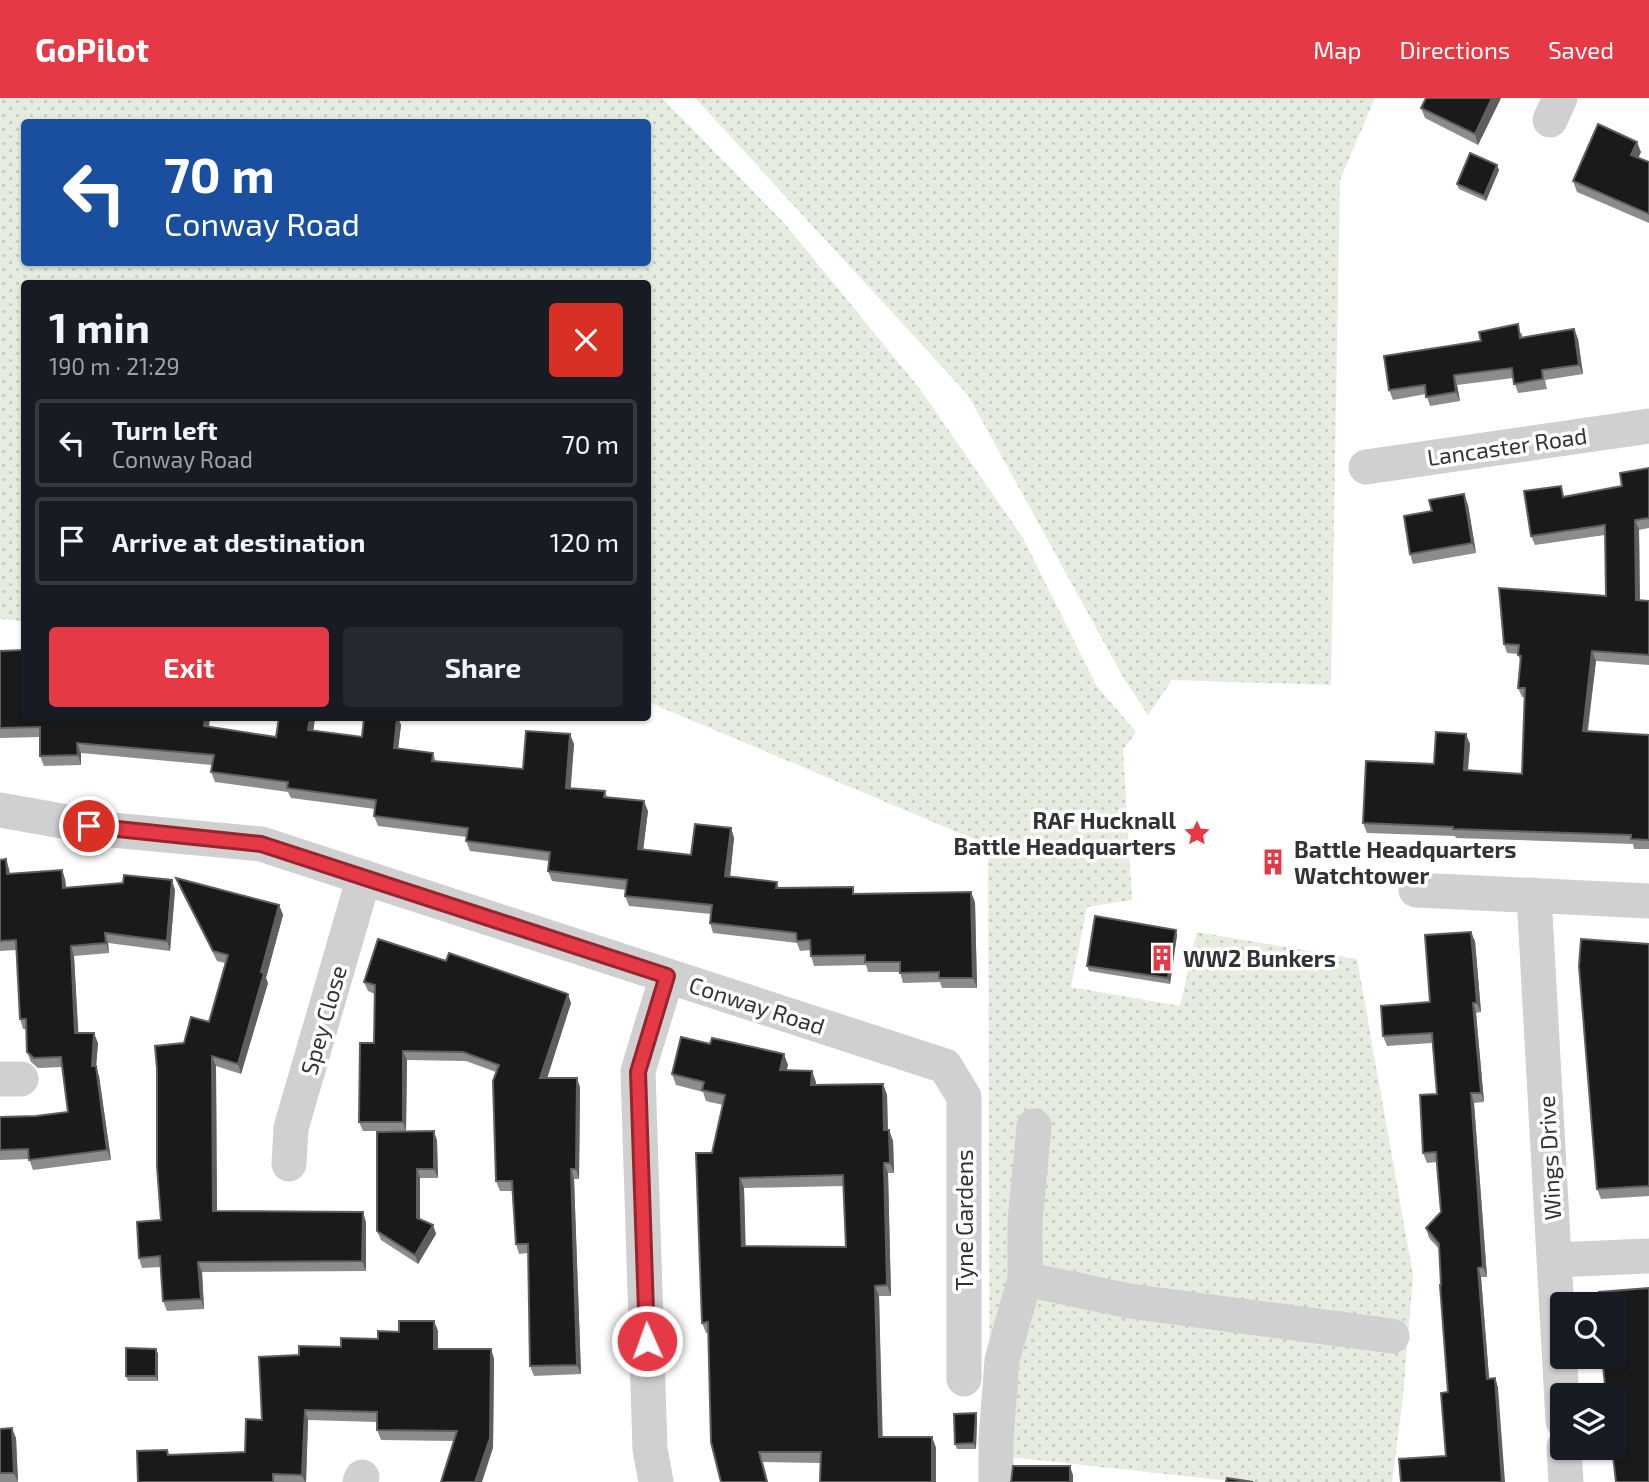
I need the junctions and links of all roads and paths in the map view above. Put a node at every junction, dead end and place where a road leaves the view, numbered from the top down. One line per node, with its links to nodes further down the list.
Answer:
1 (1649, 426): 2 (street, Lancaster Road)
2 (1366, 467)
3 (0, 810): 4 (street, Conway Road)
4 (364, 877): 8 (street, Conway Road); 11 (street, Spey Close)
5 (1416, 890): 6 (street)
6 (1534, 895): 7 (street); 13 (street, Wings Drive)
7 (1649, 901)
8 (667, 976): 9 (street, Conway Road); 19 (street)
9 (945, 1066): 16 (street, Tyne Gardens)
10 (1034, 1126): 14 (street)
11 (289, 1164)
12 (1649, 1256): 13 (street)
13 (1554, 1259): 17 (street, Wings Drive)
14 (1025, 1279): 15 (street); 20 (street)
15 (1392, 1336)
16 (964, 1379)
17 (1561, 1383)
18 (1565, 1460): 21 (street)
19 (656, 1482)
20 (996, 1482)
21 (1566, 1482)

